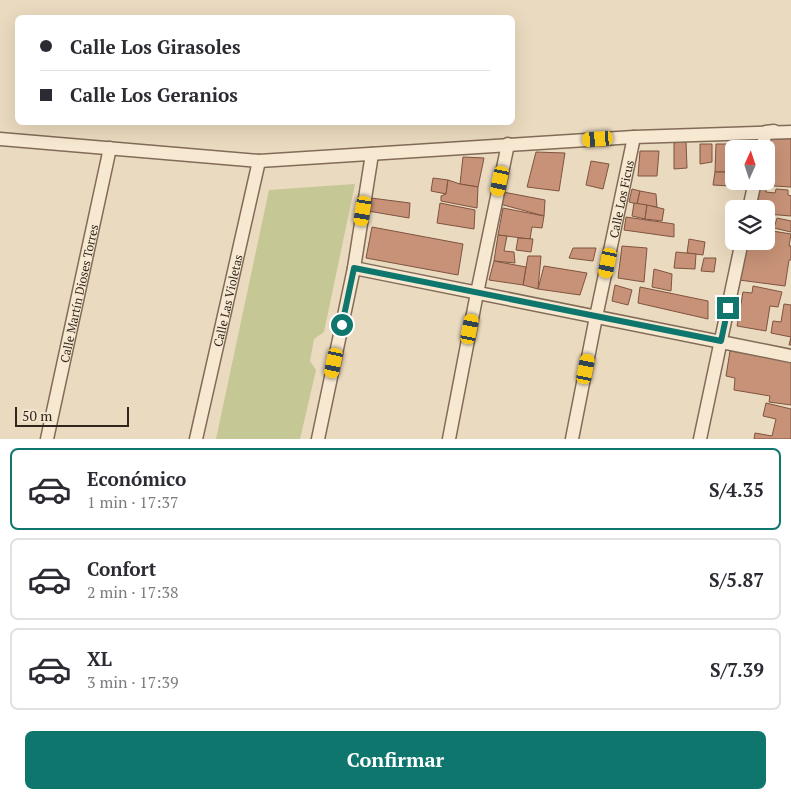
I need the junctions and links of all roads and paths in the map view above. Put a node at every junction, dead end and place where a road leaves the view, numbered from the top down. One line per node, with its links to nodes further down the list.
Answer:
1 (791, 128): 2 (street)
2 (766, 132): 3 (street); 4 (street); 6 (street)
3 (791, 132)
4 (634, 137): 7 (street); 14 (street, Calle Los Ficus)
5 (0, 139): 8 (street)
6 (764, 140)
7 (508, 144): 9 (street); 13 (street)
8 (110, 148): 10 (street); 17 (street, Calle Martín Dioses Torres)
9 (372, 154): 10 (street); 12 (street)
10 (259, 161): 18 (street, Calle Las Violetas)
11 (740, 250): 15 (street)
12 (354, 268): 13 (street); 19 (street)
13 (477, 293): 14 (street); 20 (street)
14 (596, 317): 15 (street); 21 (street, Calle Los Ficus)
15 (721, 341): 16 (street); 22 (street)
16 (791, 356)
17 (47, 439)
18 (196, 439)
19 (318, 439)
20 (449, 439)
21 (572, 439)
22 (700, 439)

